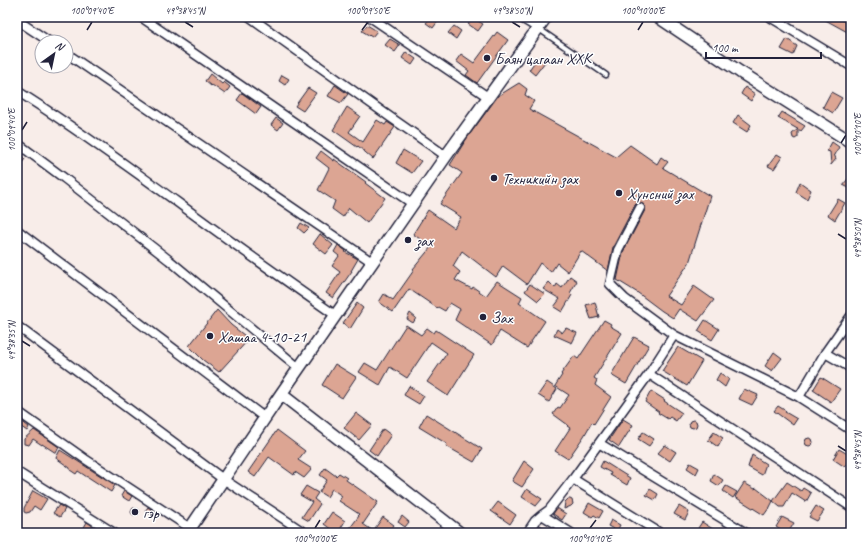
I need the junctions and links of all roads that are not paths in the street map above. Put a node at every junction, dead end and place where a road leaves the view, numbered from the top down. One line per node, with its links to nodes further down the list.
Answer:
1 (141, 17): 19 (street)
2 (250, 17): 18 (street)
3 (370, 17): 15 (street)
4 (520, 17): 9 (street)
5 (546, 17): 9 (main road)
6 (658, 17): 16 (main road)
7 (770, 17): 12 (street)
8 (17, 20): 10 (street)
9 (538, 28): 13 (lane); 15 (main road)
10 (38, 34)
11 (74, 58): 22 (street)
12 (851, 66)
13 (606, 75)
14 (17, 91): 23 (street)
15 (488, 98): 18 (main road)
16 (851, 142)
17 (17, 143): 28 (street)
18 (446, 156): 19 (main road)
19 (412, 204): 22 (main road)
20 (640, 208): 26 (street)
21 (17, 230): 34 (street)
22 (372, 262): 23 (main road)
23 (336, 315): 28 (main road)
24 (851, 316): 27 (street)
25 (17, 326): 38 (street)
26 (674, 335): 30 (street); 32 (street)
27 (825, 353): 29 (street); 32 (street)
28 (299, 368): 31 (main road)
29 (851, 368)
30 (649, 374): 39 (street); 40 (street)
31 (281, 394): 34 (main road); 45 (main road)
32 (799, 397): 35 (street)
33 (17, 411): 42 (street)
34 (265, 418): 38 (main road)
35 (851, 430)
36 (602, 445): 49 (street)
37 (17, 472): 43 (street)
38 (223, 479): 42 (main road); 44 (street)
39 (573, 479): 41 (street); 48 (street)
40 (851, 507)
41 (542, 515): 46 (street); 47 (street)
42 (188, 530)
43 (114, 533)
44 (305, 533)
45 (460, 533)
46 (527, 533)
47 (571, 533)
48 (660, 533)
49 (746, 533)

